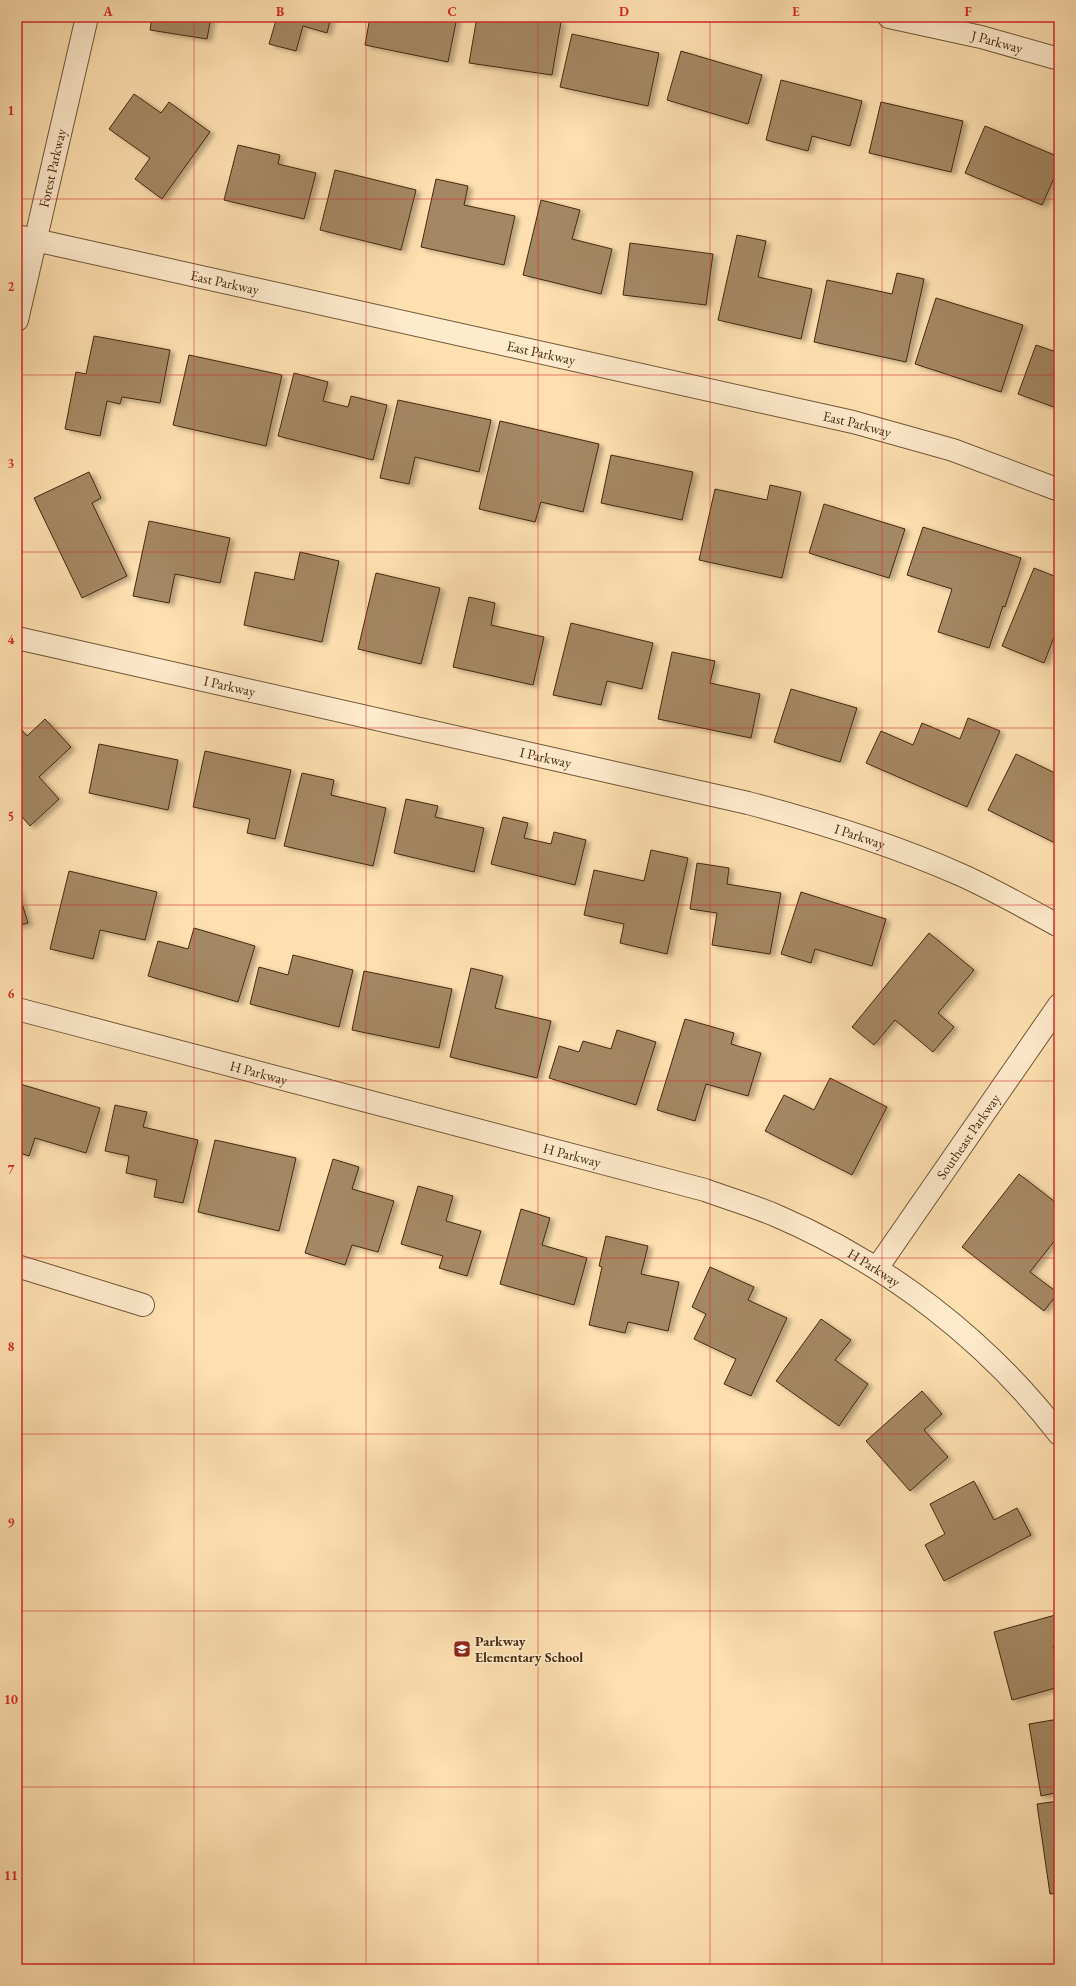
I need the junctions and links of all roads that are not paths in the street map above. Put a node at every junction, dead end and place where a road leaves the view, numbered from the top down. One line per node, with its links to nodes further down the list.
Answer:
1 (87, 17): 4 (street, Forest Parkway)
2 (889, 17): 3 (street, J Parkway)
3 (1059, 59)
4 (26, 238): 5 (street, Forest Parkway); 6 (street, East Parkway)
5 (17, 320)
6 (1059, 490)
7 (17, 638): 8 (street, I Parkway)
8 (1059, 926)
9 (1059, 1005): 12 (street, Southeast Parkway)
10 (17, 1009): 12 (street, H Parkway)
11 (17, 1266): 13 (street)
12 (877, 1268): 14 (street, H Parkway)
13 (143, 1305)
14 (1059, 1434)

